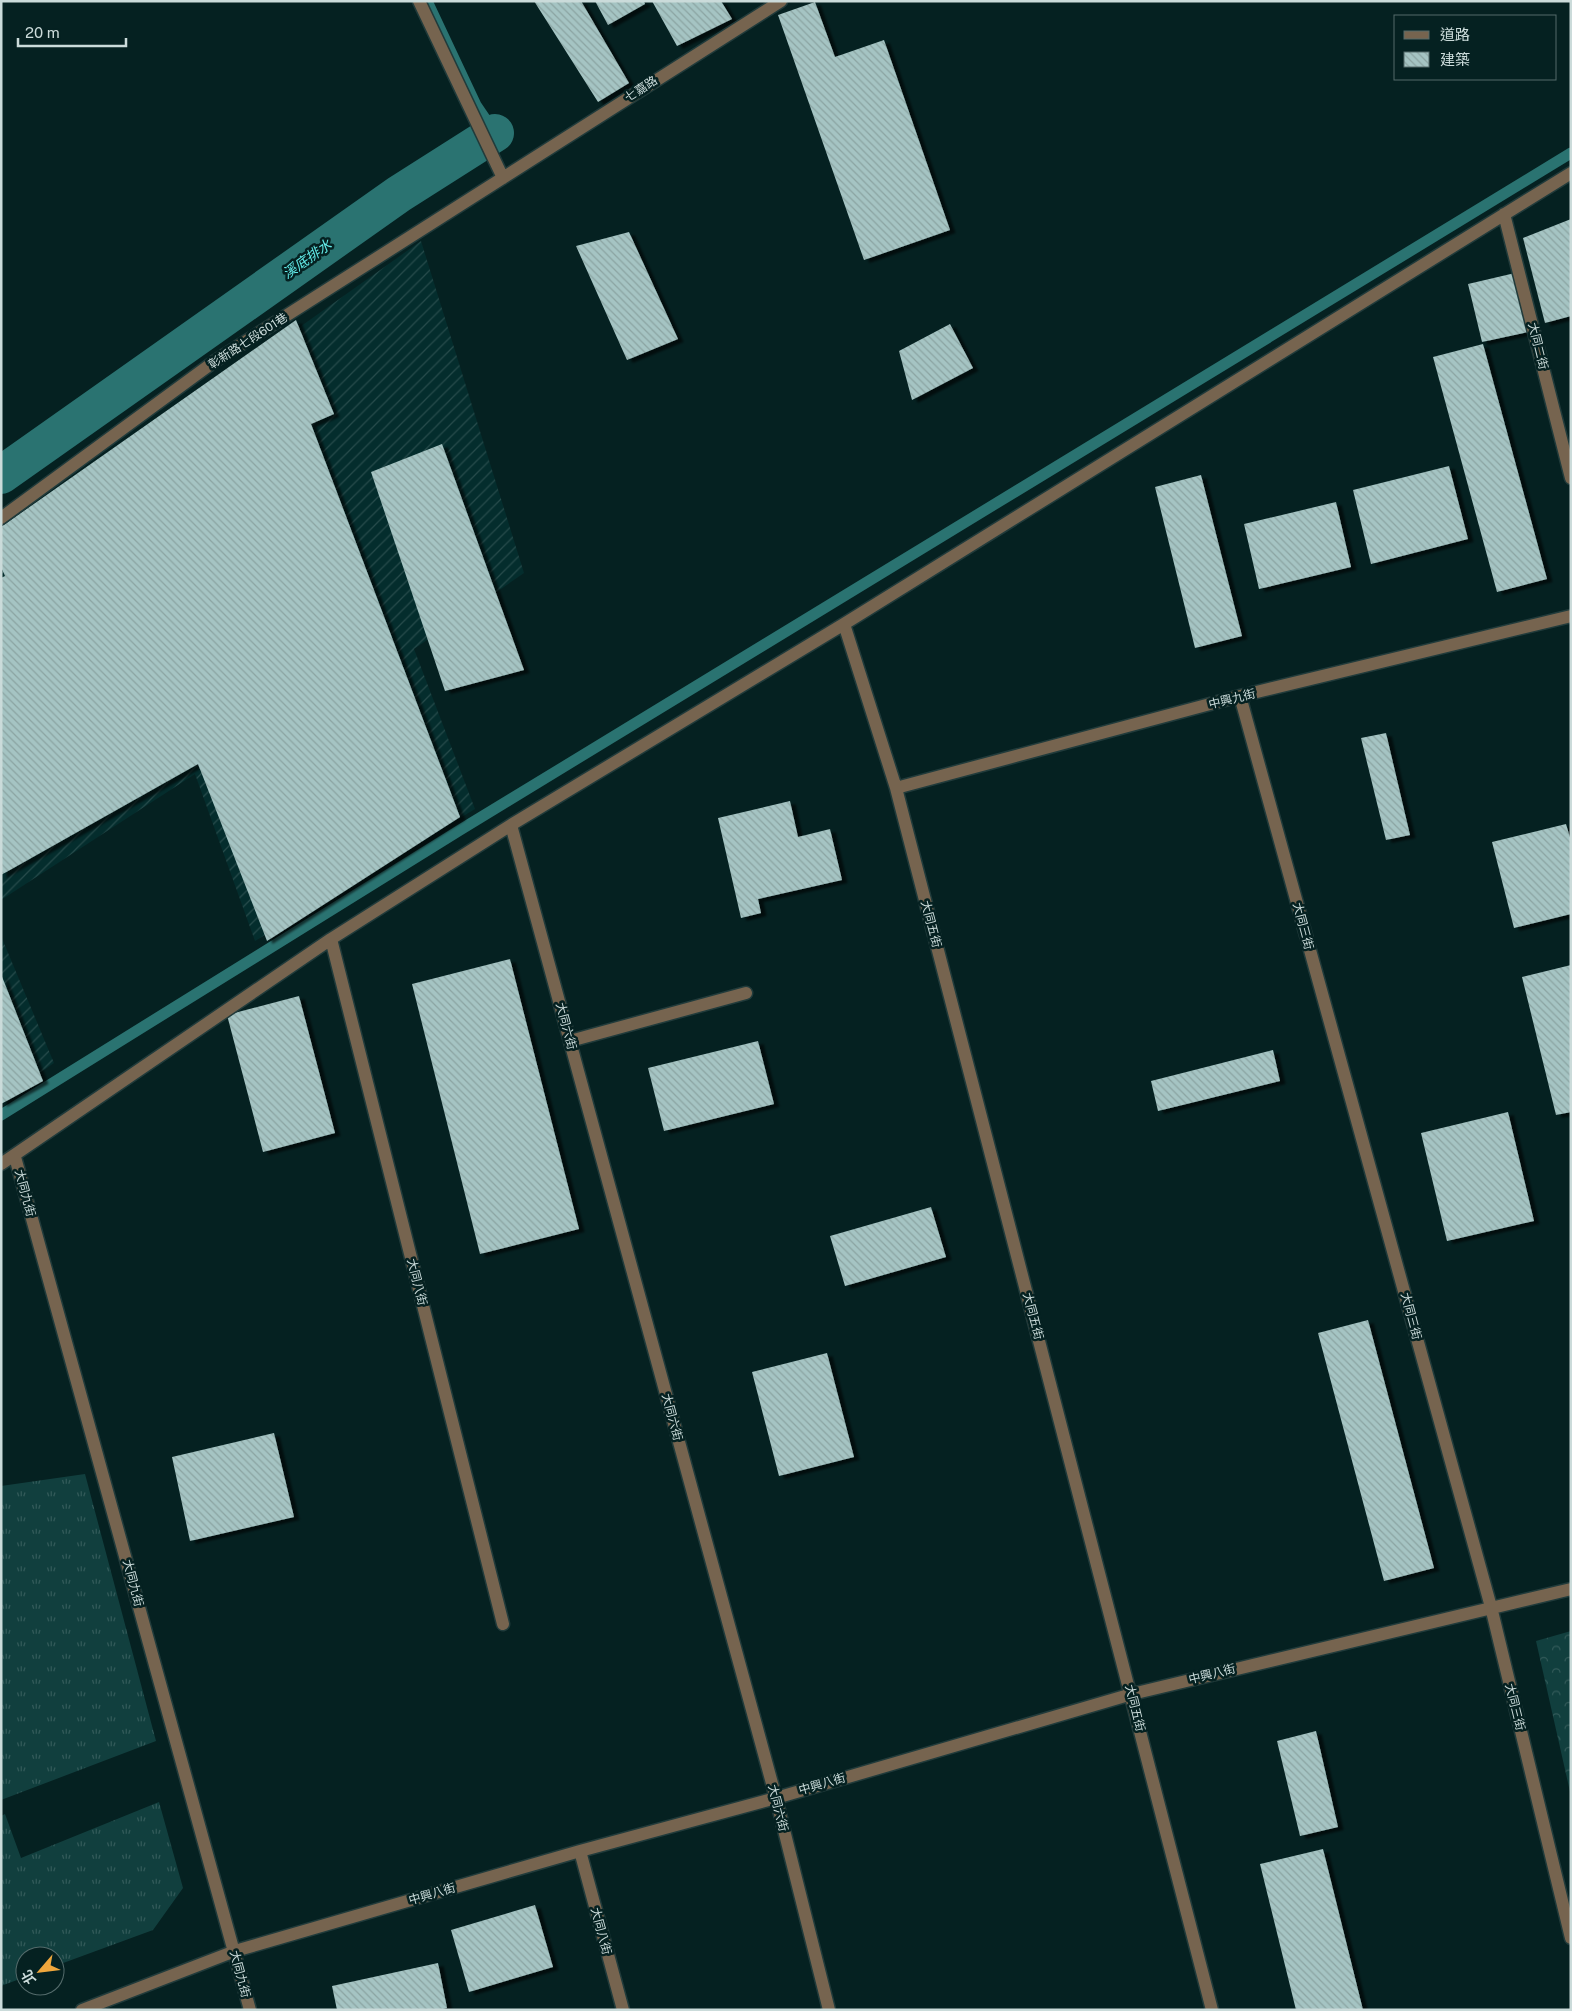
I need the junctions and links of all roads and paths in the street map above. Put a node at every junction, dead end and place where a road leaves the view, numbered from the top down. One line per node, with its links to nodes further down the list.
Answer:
1 (418, 1): 4 (street)
2 (781, 1): 4 (street, 七嘉路)
3 (1571, 173): 5 (street)
4 (503, 178): 7 (street, 彰新路七段601巷)
5 (1504, 214): 6 (street, 大同二街); 9 (street)
6 (1571, 478)
7 (1, 518)
8 (1571, 616): 10 (street, 中興九街)
9 (844, 624): 11 (street, 大同五街); 12 (street)
10 (1240, 696): 11 (street, 中興九街); 19 (street, 大同三街)
11 (896, 788): 21 (street, 大同五街)
12 (511, 825): 13 (street); 15 (street, 大同六街)
13 (331, 939): 16 (street); 20 (street, 大同八街)
14 (746, 993): 15 (street)
15 (570, 1041): 22 (street, 大同六街)
16 (15, 1157): 17 (street); 25 (street, 大同九街)
17 (1, 1164)
18 (1571, 1589): 19 (street, 中興八街)
19 (1491, 1607): 21 (street, 中興八街); 24 (street, 大同三街)
20 (503, 1624)
21 (1132, 1694): 22 (street, 中興八街); 30 (street, 大同五街)
22 (776, 1798): 23 (street, 中興八街); 29 (street, 大同六街)
23 (580, 1851): 25 (street, 中興八街); 28 (street, 大同八街)
24 (1571, 1938)
25 (234, 1951): 26 (street, 中興八街); 27 (street, 大同九街)
26 (82, 2010)
27 (250, 2010)
28 (623, 2010)
29 (829, 2010)
30 (1212, 2010)

